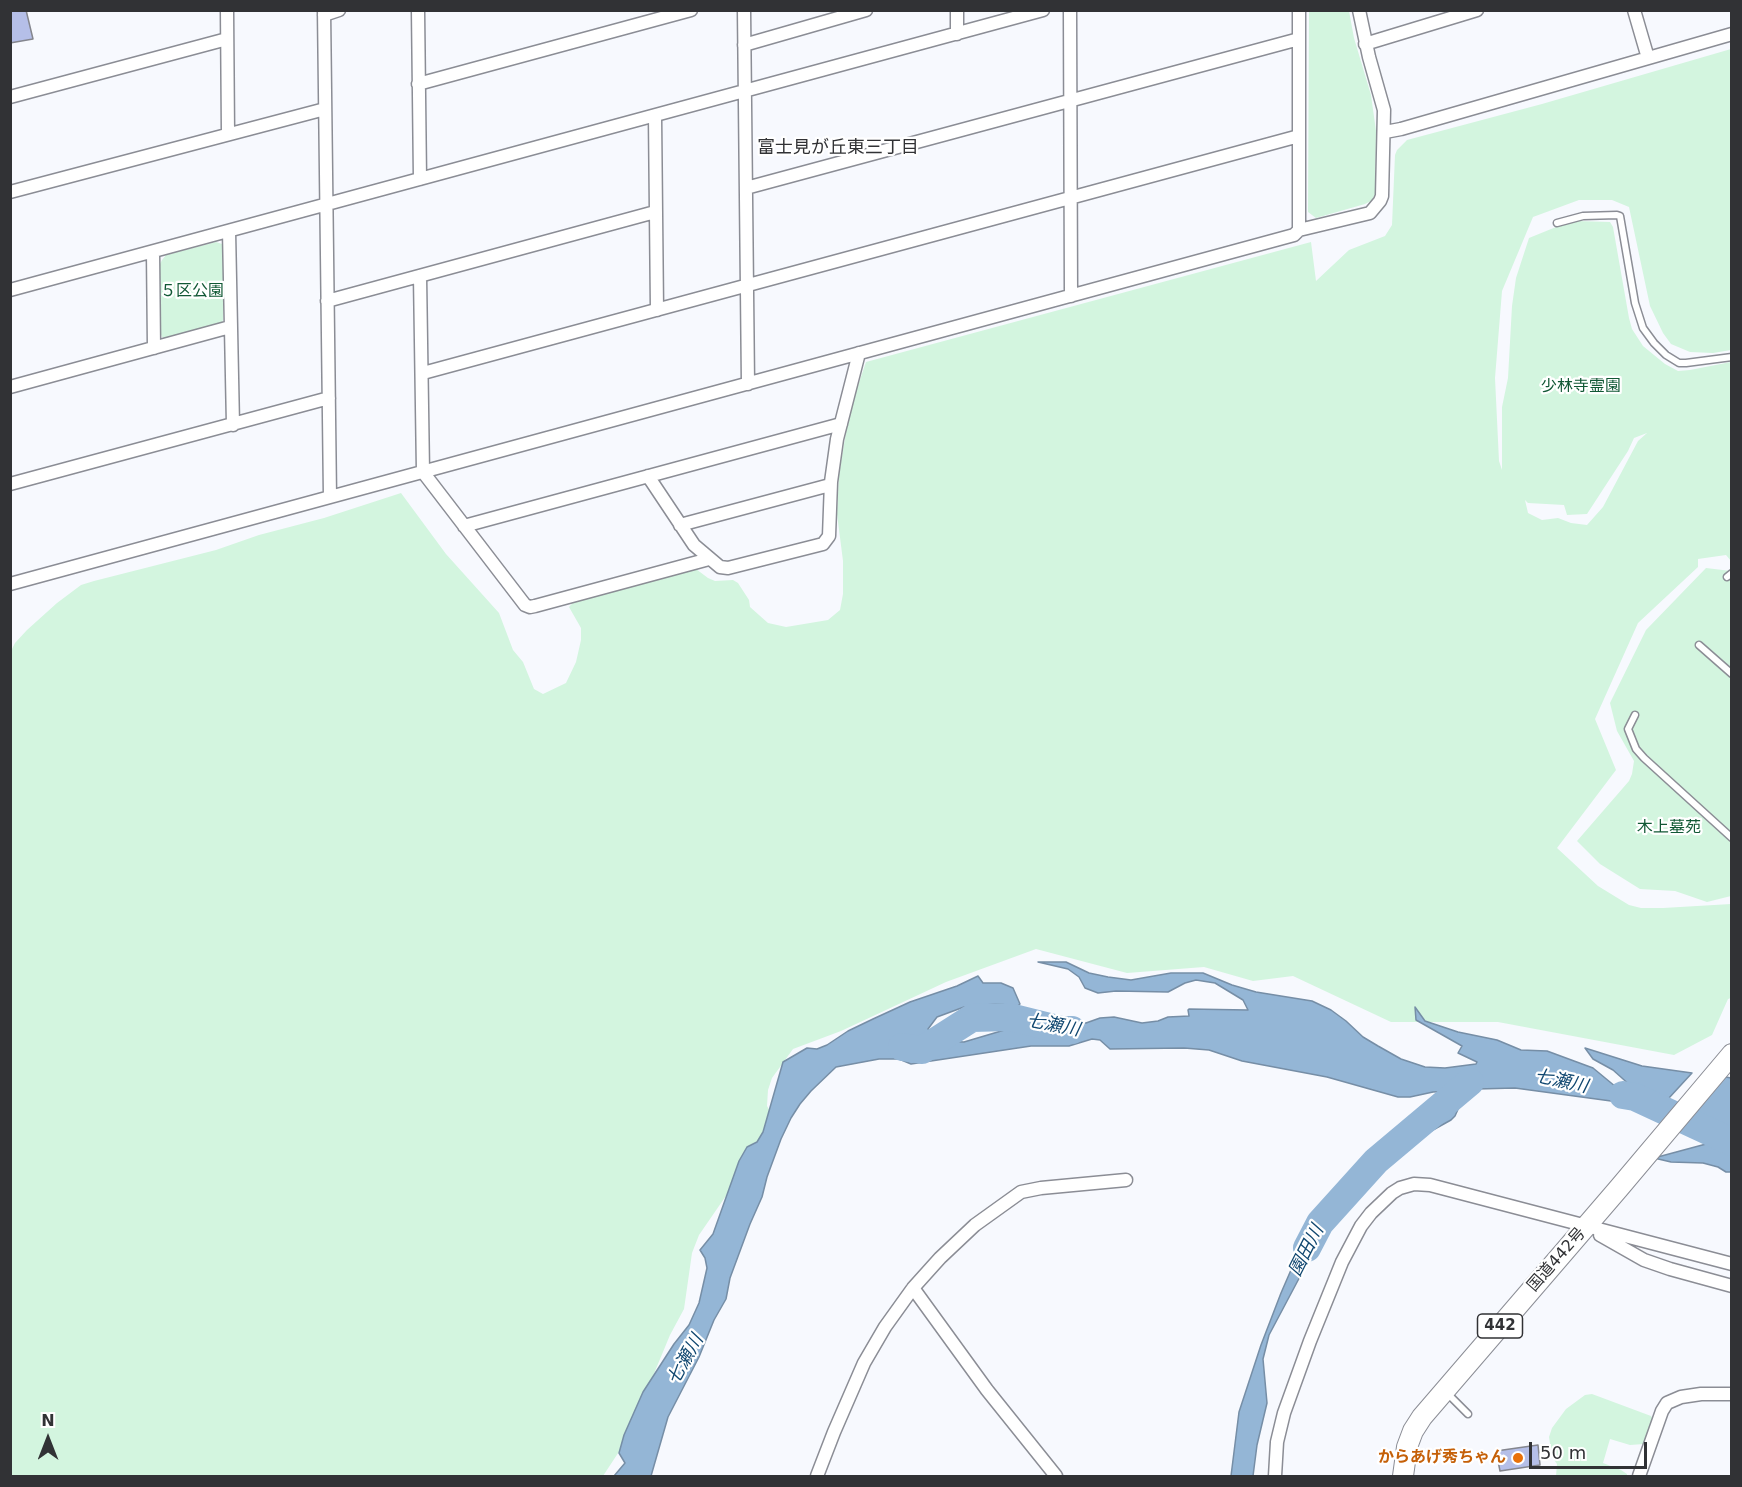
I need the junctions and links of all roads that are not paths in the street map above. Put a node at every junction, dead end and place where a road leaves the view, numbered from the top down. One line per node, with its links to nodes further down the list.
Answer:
1 (226, 10): 18 (street)
2 (339, 10): 14 (street)
3 (418, 10): 23 (street)
4 (691, 10): 15 (street)
5 (744, 10): 21 (street)
6 (866, 10): 21 (street)
7 (957, 10): 16 (street)
8 (1043, 10): 16 (street)
9 (1070, 10): 26 (street)
10 (1299, 10): 19 (street)
11 (1359, 10): 20 (street)
12 (1477, 10): 20 (street)
13 (1634, 10): 22 (street)
14 (324, 13): 27 (street)
15 (653, 16): 23 (street)
16 (957, 34): 24 (street)
17 (1731, 34): 22 (street)
18 (227, 39): 25 (street); 30 (street)
19 (1299, 39): 26 (street); 31 (street)
20 (1365, 44): 29 (street)
21 (744, 45): 24 (street)
22 (1648, 58): 29 (street)
23 (418, 84): 32 (street)
24 (745, 92): 28 (street); 33 (street)
25 (10, 97)
26 (1070, 100): 33 (street); 35 (street)
27 (325, 108): 30 (street); 36 (street)
28 (655, 116): 32 (street); 37 (street)
29 (1385, 132): 39 (street)
30 (228, 134): 34 (street)
31 (1299, 136): 35 (street); 39 (street)
32 (420, 179): 36 (street)
33 (746, 188): 43 (street)
34 (10, 192)
35 (1071, 198): 43 (street); 45 (street)
36 (326, 205): 40 (street); 46 (street)
37 (655, 212): 42 (street); 47 (street)
38 (1557, 223): 51 (lane)
39 (1299, 230): 45 (street)
40 (229, 231): 41 (street); 48 (street)
41 (153, 252): 44 (street); 49 (street)
42 (420, 276): 46 (street); 52 (street)
43 (747, 285): 47 (street); 53 (street)
44 (10, 290)
45 (1071, 296): 50 (street)
46 (327, 301): 55 (street)
47 (657, 310): 52 (street)
48 (230, 327): 49 (street); 57 (street)
49 (154, 348): 54 (street)
50 (859, 354): 53 (street); 56 (street)
51 (1731, 357)
52 (423, 373): 58 (street)
53 (748, 384): 58 (street)
54 (10, 387)
55 (329, 398): 57 (street); 62 (street)
56 (840, 424): 59 (street); 61 (street)
57 (233, 425): 60 (street)
58 (423, 472): 62 (street); 64 (street)
59 (648, 476): 63 (street); 64 (street)
60 (10, 484)
61 (830, 485): 63 (street); 65 (street)
62 (330, 497): 66 (street)
63 (680, 525): 65 (street)
64 (464, 526): 65 (street)
65 (709, 559)
66 (10, 584)
67 (1699, 645): 68 (lane)
68 (1731, 674)
69 (1635, 715): 70 (lane)
70 (1731, 838)
71 (1731, 1054): 73 (highway, 国道442号 / 442)
72 (1126, 1180): 76 (street)
73 (1586, 1227): 74 (street); 75 (street); 77 (highway, 国道442号 / 442); 82 (street)
74 (1731, 1264)
75 (1731, 1286)
76 (913, 1288): 80 (street); 81 (street)
77 (1444, 1391): 79 (lane); 83 (highway, 国道442号 / 442)
78 (1731, 1394): 84 (street)
79 (1468, 1414)
80 (817, 1476)
81 (1056, 1476)
82 (1275, 1476)
83 (1403, 1476)
84 (1639, 1476)

